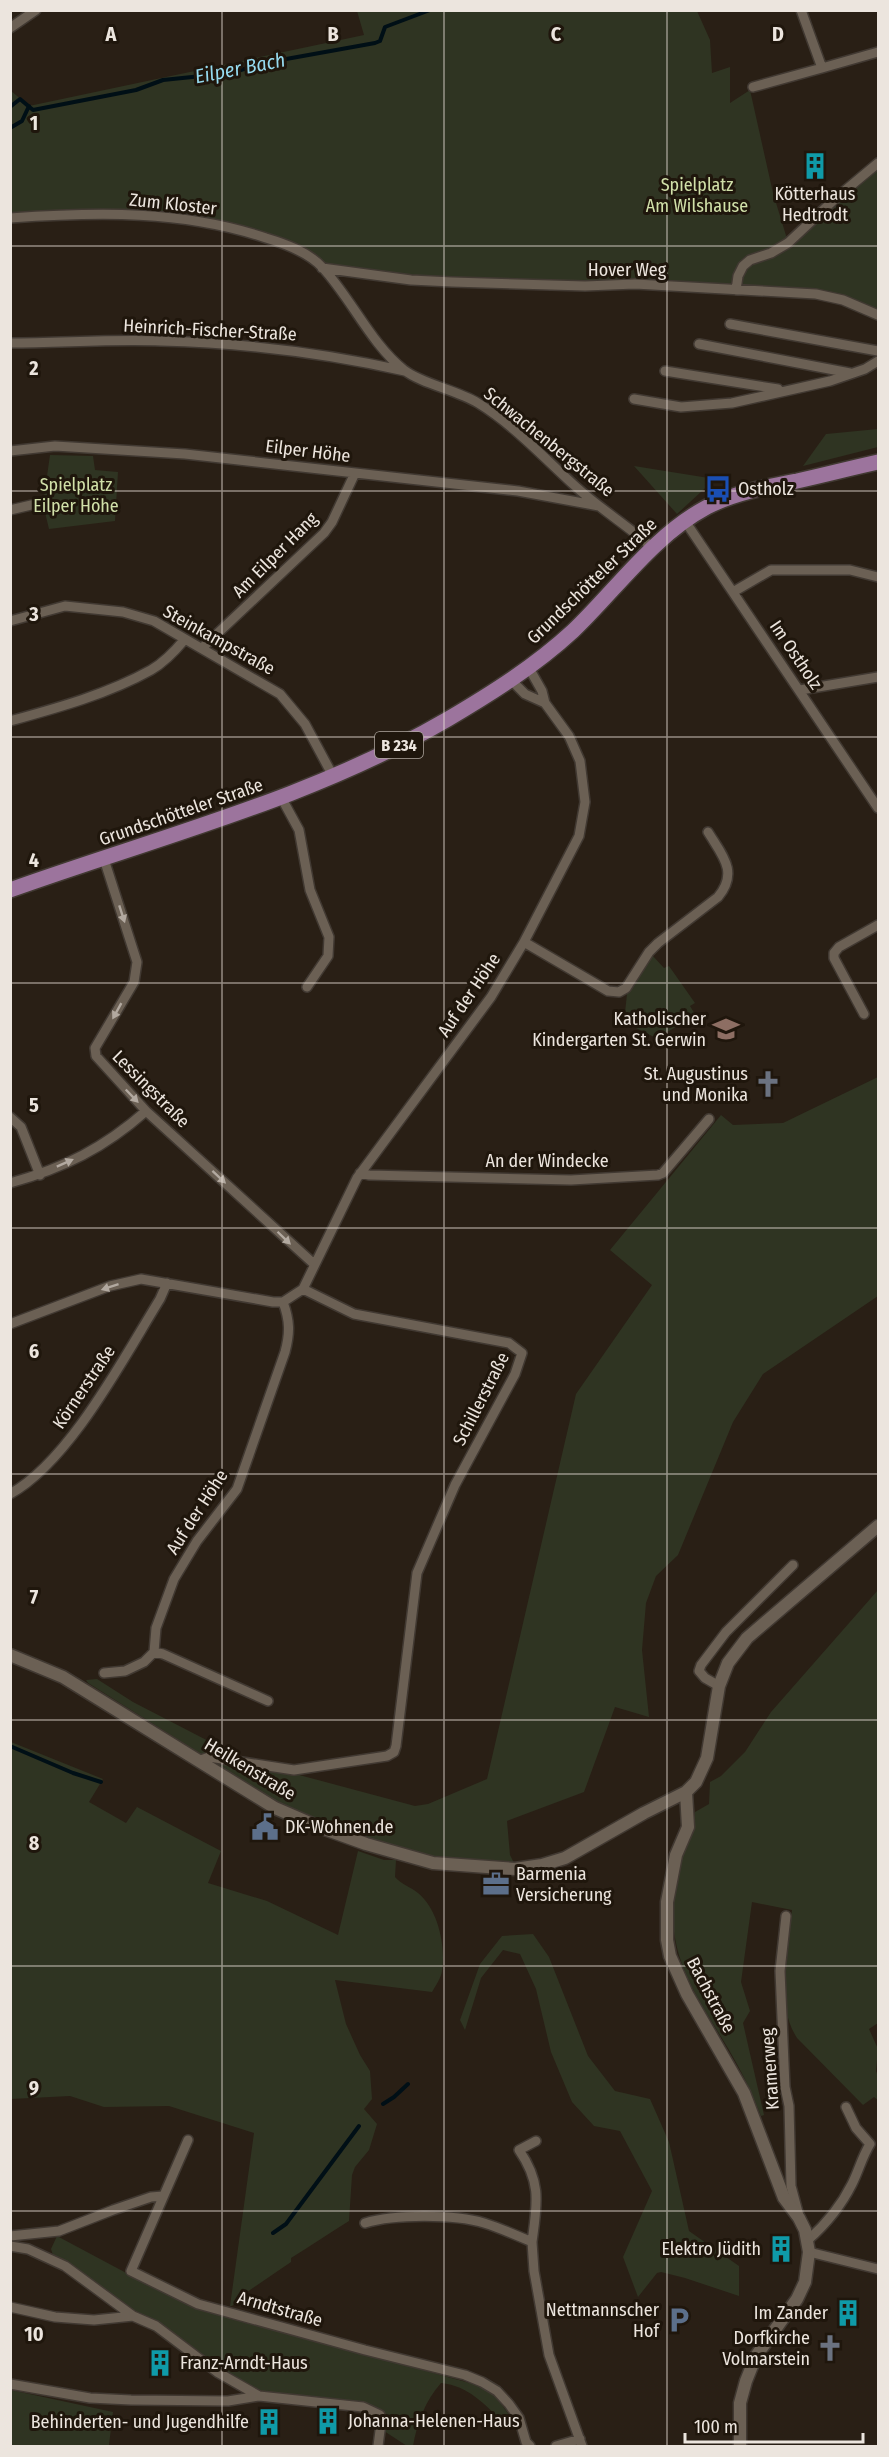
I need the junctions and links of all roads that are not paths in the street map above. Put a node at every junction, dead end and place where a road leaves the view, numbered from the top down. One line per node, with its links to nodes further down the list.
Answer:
1 (36, 10): 3 (street)
2 (801, 10): 5 (street)
3 (10, 28)
4 (879, 52): 5 (street)
5 (822, 68): 6 (street)
6 (753, 87)
7 (879, 163): 10 (street)
8 (10, 218): 9 (street, Zum Kloster)
9 (322, 268): 10 (street, Hover Weg); 17 (street, Schwachenbergstraße)
10 (736, 290): 11 (street, Hover Weg)
11 (879, 315)
12 (730, 324): 15 (street)
13 (10, 343): 17 (street, Heinrich-Fischer-Straße)
14 (699, 344): 19 (street)
15 (879, 351)
16 (879, 361): 19 (street)
17 (405, 371): 26 (street, Schwachenbergstraße)
18 (665, 371): 20 (street)
19 (852, 374): 20 (street)
20 (784, 390): 21 (street)
21 (634, 399)
22 (10, 451): 24 (street, Eilper Höhe)
23 (879, 462): 28 (main road, Grundschötteler Straße / B 234)
24 (355, 473): 26 (street, Eilper Höhe); 34 (street, Am Eilper Hang)
25 (40, 502): 27 (street)
26 (601, 506): 29 (street, Schwachenbergstraße)
27 (10, 510)
28 (684, 521): 29 (main road, Grundschötteler Straße / B 234); 31 (street, Im Ostholz)
29 (653, 548): 35 (main road, Grundschötteler Straße / B 234)
30 (879, 577): 31 (street)
31 (733, 592): 38 (street, Im Ostholz)
32 (10, 621): 33 (street, Steinkampstraße)
33 (185, 639): 34 (street, Steinkampstraße); 40 (street)
34 (202, 648): 41 (street, Steinkampstraße)
35 (529, 668): 37 (main road, Grundschötteler Straße / B 234); 39 (street, Auf der Höhe)
36 (879, 676): 38 (street)
37 (511, 680): 39 (street, Auf der Höhe); 41 (main road, Grundschötteler Straße / B 234)
38 (800, 690): 43 (street, Im Ostholz)
39 (545, 703): 48 (street, Auf der Höhe)
40 (10, 721)
41 (333, 776): 42 (main road, Grundschötteler Straße / B 234)
42 (281, 798): 45 (main road, Grundschötteler Straße / B 234); 49 (street)
43 (879, 808)
44 (708, 832): 48 (street)
45 (104, 859): 46 (main road, Grundschötteler Straße / B 234); 51 (street, Lessingstraße, one-way to 51)
46 (10, 890)
47 (879, 925): 50 (street)
48 (524, 942): 54 (street, Auf der Höhe)
49 (307, 987)
50 (864, 1014)
51 (146, 1111): 55 (street, one-way to 51); 57 (street, Lessingstraße, one-way to 57)
52 (10, 1117): 55 (street)
53 (709, 1119): 54 (street, An der Windecke)
54 (360, 1173): 57 (street, Auf der Höhe)
55 (40, 1174): 56 (street)
56 (10, 1183)
57 (314, 1264): 59 (street, Auf der Höhe)
58 (167, 1283): 60 (street); 61 (street, one-way to 61); 62 (street, Körnerstraße)
59 (303, 1289): 60 (street); 70 (street, Schillerstraße)
60 (283, 1302): 65 (street, Auf der Höhe)
61 (10, 1324)
62 (10, 1494)
63 (879, 1526): 68 (street)
64 (793, 1565): 68 (street)
65 (154, 1652): 67 (street); 69 (street)
66 (10, 1655): 70 (street, Heilkenstraße)
67 (104, 1673)
68 (719, 1686): 71 (street)
69 (268, 1701)
70 (201, 1760): 71 (street, Heilkenstraße)
71 (686, 1792): 77 (street, Bachstraße)
72 (786, 1916): 77 (street, Kramerweg)
73 (846, 2107): 82 (street)
74 (188, 2140): 76 (street, Arndtstraße)
75 (536, 2141): 80 (street)
76 (163, 2196): 79 (street); 90 (street, Arndtstraße)
77 (799, 2218): 82 (street, Bachstraße)
78 (365, 2223): 80 (street)
79 (10, 2236)
80 (532, 2242): 88 (street)
81 (10, 2246): 85 (street)
82 (808, 2246): 83 (street); 92 (street)
83 (879, 2269)
84 (10, 2307): 85 (street)
85 (133, 2316): 87 (street)
86 (10, 2384): 87 (street)
87 (258, 2396): 89 (street)
88 (581, 2443): 91 (street)
89 (378, 2446)
90 (530, 2446)
91 (556, 2446)
92 (740, 2446)

